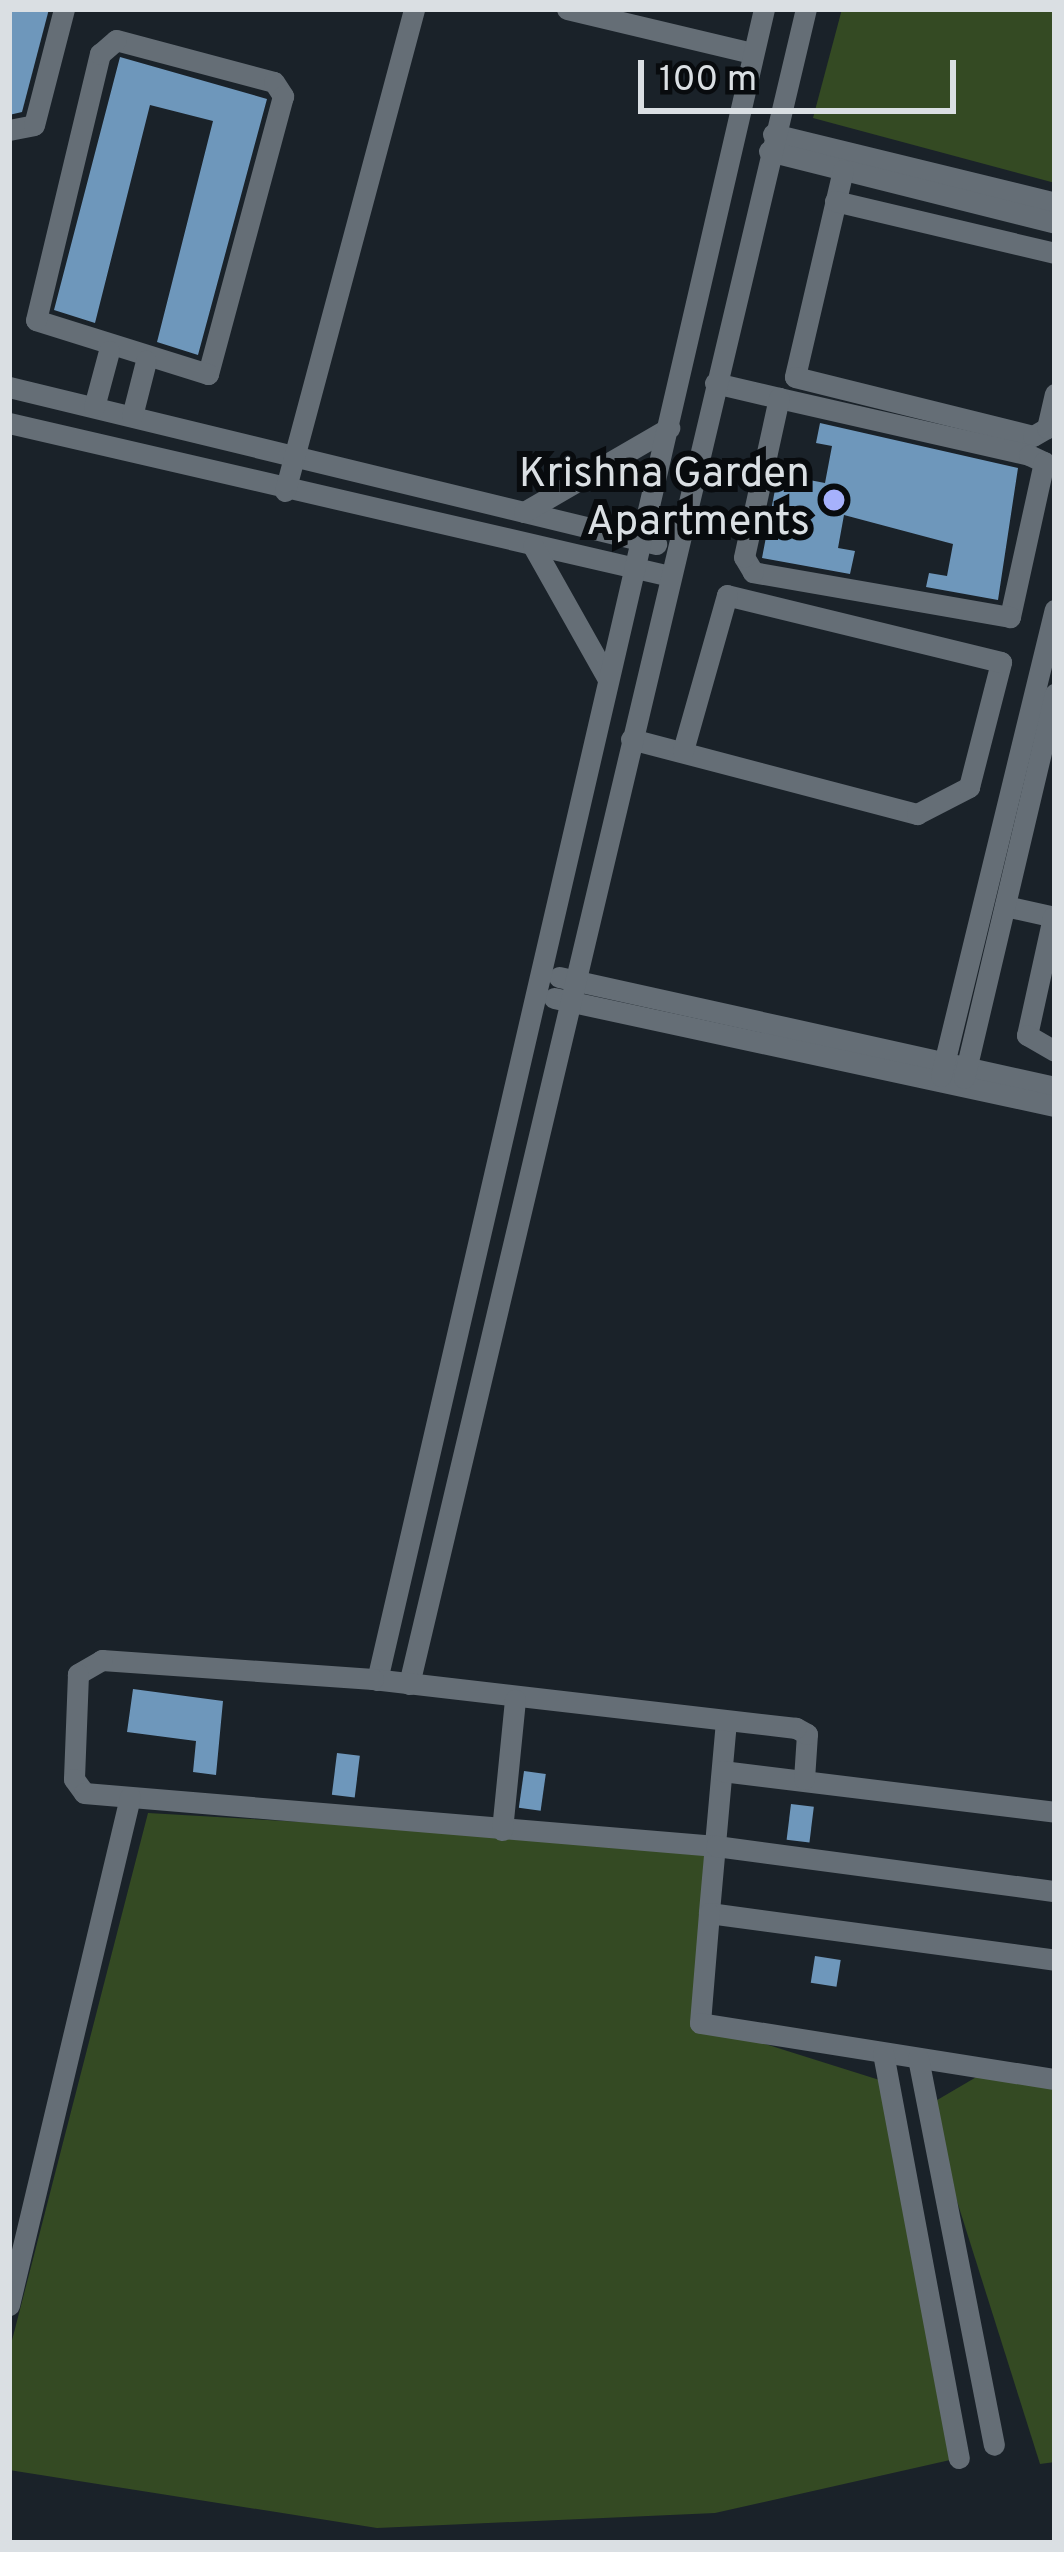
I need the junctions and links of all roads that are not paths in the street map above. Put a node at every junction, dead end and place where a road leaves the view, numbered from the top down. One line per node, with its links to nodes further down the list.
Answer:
1 (64, 9): 7 (street)
2 (414, 9): 24 (street)
3 (567, 9): 6 (street)
4 (764, 9): 6 (street)
5 (806, 9): 8 (street)
6 (752, 53): 23 (street)
7 (9, 130)
8 (771, 143): 9 (street); 11 (street); 16 (street)
9 (843, 170): 10 (street); 12 (street)
10 (835, 201): 13 (street); 18 (street)
11 (1055, 203)
12 (1055, 223)
13 (1055, 253)
14 (109, 350): 15 (street); 15 (street); 20 (street)
15 (146, 362): 21 (street)
16 (715, 383): 19 (street); 30 (street)
17 (9, 387): 20 (street)
18 (1055, 394)
19 (778, 398): 25 (street); 25 (street)
20 (94, 407): 21 (street)
21 (132, 416): 24 (street)
22 (9, 423): 26 (street)
23 (669, 428): 27 (street); 28 (street)
24 (293, 454): 26 (street); 27 (street)
25 (1050, 464)
26 (285, 491): 29 (street)
27 (524, 512): 28 (street)
28 (644, 541): 30 (street); 31 (street)
29 (533, 546): 31 (street); 34 (street)
30 (676, 549): 32 (street)
31 (637, 568): 32 (street); 34 (street)
32 (670, 576): 36 (street)
33 (1055, 610): 43 (street)
34 (608, 679): 40 (street)
35 (1055, 694): 38 (street)
36 (632, 739): 37 (street); 41 (street)
37 (683, 751): 37 (street)
38 (1005, 906): 39 (street); 43 (street)
39 (1054, 917): 42 (street)
40 (538, 984): 41 (street); 46 (street)
41 (567, 990): 43 (street); 47 (street)
42 (1055, 1052)
43 (953, 1075): 44 (street); 45 (street)
44 (1055, 1087)
45 (1055, 1106)
46 (377, 1680): 47 (street); 52 (street)
47 (409, 1684): 48 (street)
48 (514, 1700): 49 (street); 54 (street)
49 (726, 1721): 50 (street); 51 (street)
50 (722, 1771): 51 (street); 55 (street)
51 (804, 1779): 53 (street)
52 (130, 1797): 54 (street); 62 (street)
53 (1055, 1812)
54 (502, 1830): 55 (street)
55 (716, 1846): 56 (street); 57 (street)
56 (1055, 1891)
57 (709, 1913): 58 (street); 59 (street)
58 (1055, 1960)
59 (883, 2053): 60 (street); 64 (street)
60 (918, 2058): 61 (street); 63 (street)
61 (1055, 2079)
62 (9, 2305)
63 (994, 2445)
64 (959, 2458)

